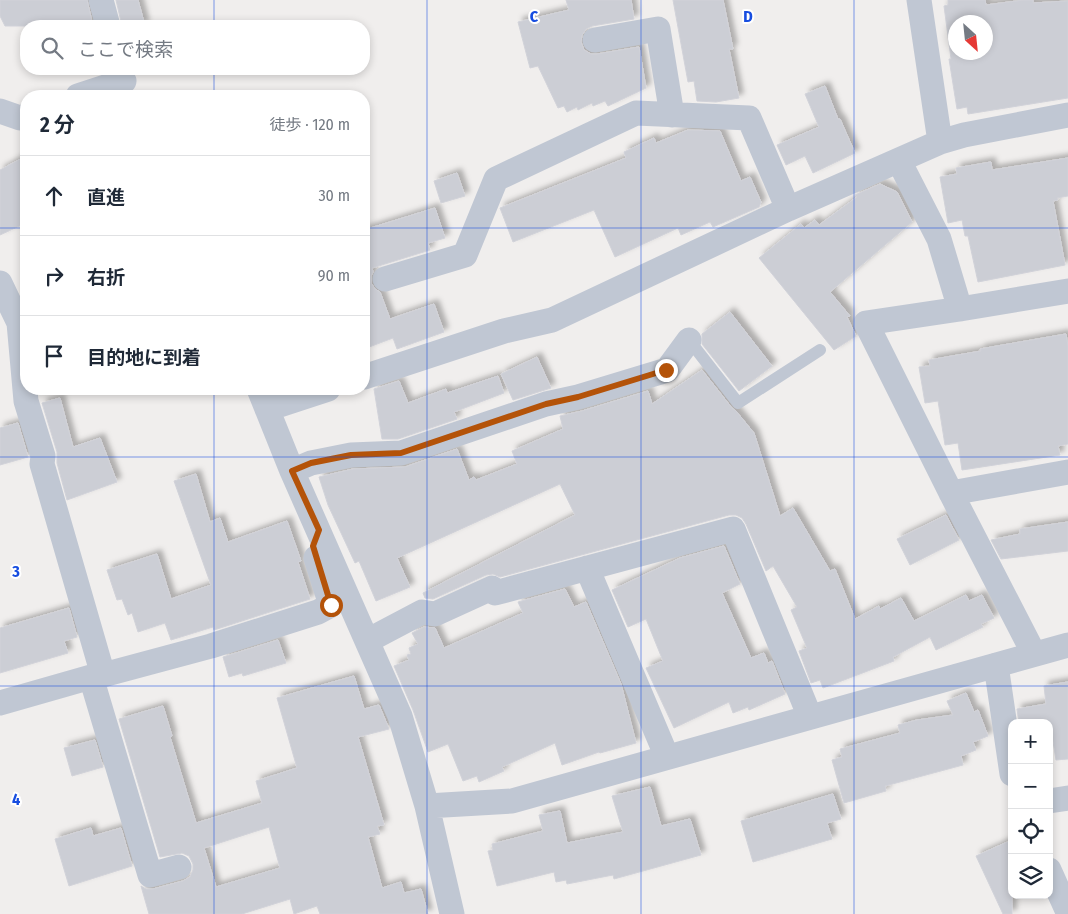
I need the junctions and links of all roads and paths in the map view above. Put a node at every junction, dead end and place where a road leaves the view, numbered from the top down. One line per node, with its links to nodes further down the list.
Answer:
1 (100, 0): 3 (street)
2 (920, 0): 11 (street)
3 (106, 20)
4 (595, 40): 8 (street)
5 (125, 82): 6 (street)
6 (98, 90)
7 (0, 111): 10 (street)
8 (672, 115): 13 (street); 14 (street)
9 (1068, 115): 11 (street)
10 (20, 118)
11 (940, 142): 12 (street)
12 (899, 161): 13 (street); 17 (street)
13 (788, 209): 21 (street)
14 (385, 279)
15 (0, 283): 18 (street)
16 (1068, 291): 17 (street)
17 (960, 309): 27 (street)
18 (20, 334)
19 (689, 340): 20 (lane); 25 (street)
20 (820, 350)
21 (370, 375)
22 (25, 395): 34 (street)
23 (289, 395): 24 (street)
24 (263, 399): 25 (street)
25 (292, 471): 28 (street)
26 (1068, 472): 27 (street)
27 (951, 493): 32 (street)
28 (319, 530): 30 (street); 34 (street)
29 (587, 568): 30 (street); 36 (street); 37 (street)
30 (367, 640): 41 (street)
31 (1068, 645): 32 (street)
32 (1034, 654): 33 (street)
33 (996, 665): 36 (street); 38 (street)
34 (97, 676): 35 (street); 42 (street)
35 (0, 704)
36 (810, 717): 37 (street)
37 (667, 758): 41 (street)
38 (1011, 764)
39 (1068, 798): 40 (street)
40 (1053, 800)
41 (427, 806): 45 (street)
42 (179, 866)
43 (1053, 879): 44 (street)
44 (1068, 912)
45 (452, 914)

